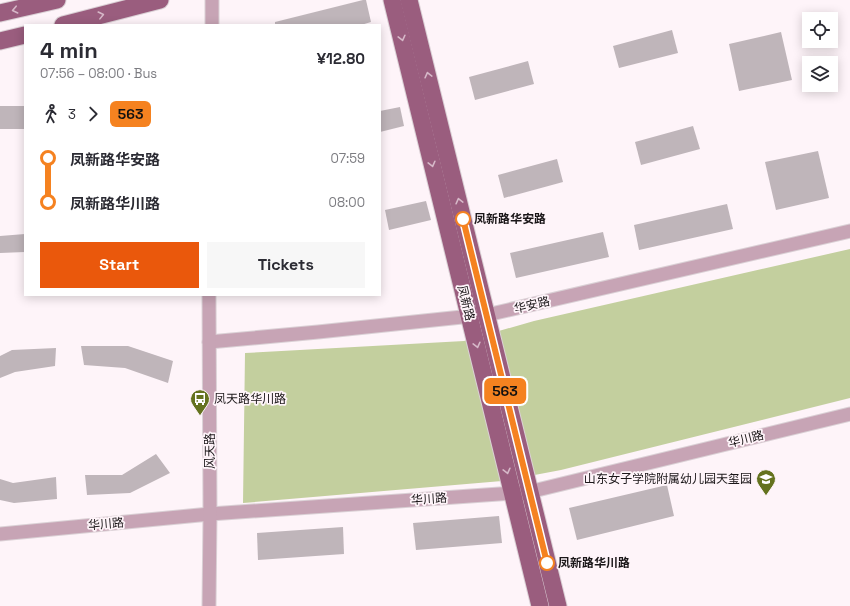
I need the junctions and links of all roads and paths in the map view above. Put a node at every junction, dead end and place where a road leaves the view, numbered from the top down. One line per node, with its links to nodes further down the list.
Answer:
1 (57, 0): 6 (main road, one-way to 6)
2 (160, 0): 7 (main road, one-way to 2)
3 (212, 0): 8 (street)
4 (392, 0): 14 (main road, 凤新路, one-way to 14)
5 (410, 0): 13 (main road, one-way to 5)
6 (0, 13)
7 (67, 24)
8 (212, 24)
9 (24, 35): 10 (main road)
10 (0, 41)
11 (850, 231): 13 (street, 华安路)
12 (210, 296): 15 (street, 风天路)
13 (486, 315): 14 (street, 华安路); 17 (main road)
14 (470, 316): 15 (street, 华安路); 18 (main road, 凤新路, one-way to 18)
15 (209, 342): 19 (street, 风天路)
16 (850, 414): 17 (street, 华川路)
17 (530, 492): 18 (street, 华川路); 23 (main road)
18 (513, 493): 19 (street, 华川路); 22 (main road, 凤新路)
19 (210, 514): 20 (street, 华川路); 21 (street, 风天路)
20 (0, 534)
21 (209, 606)
22 (540, 606)
23 (558, 606)

